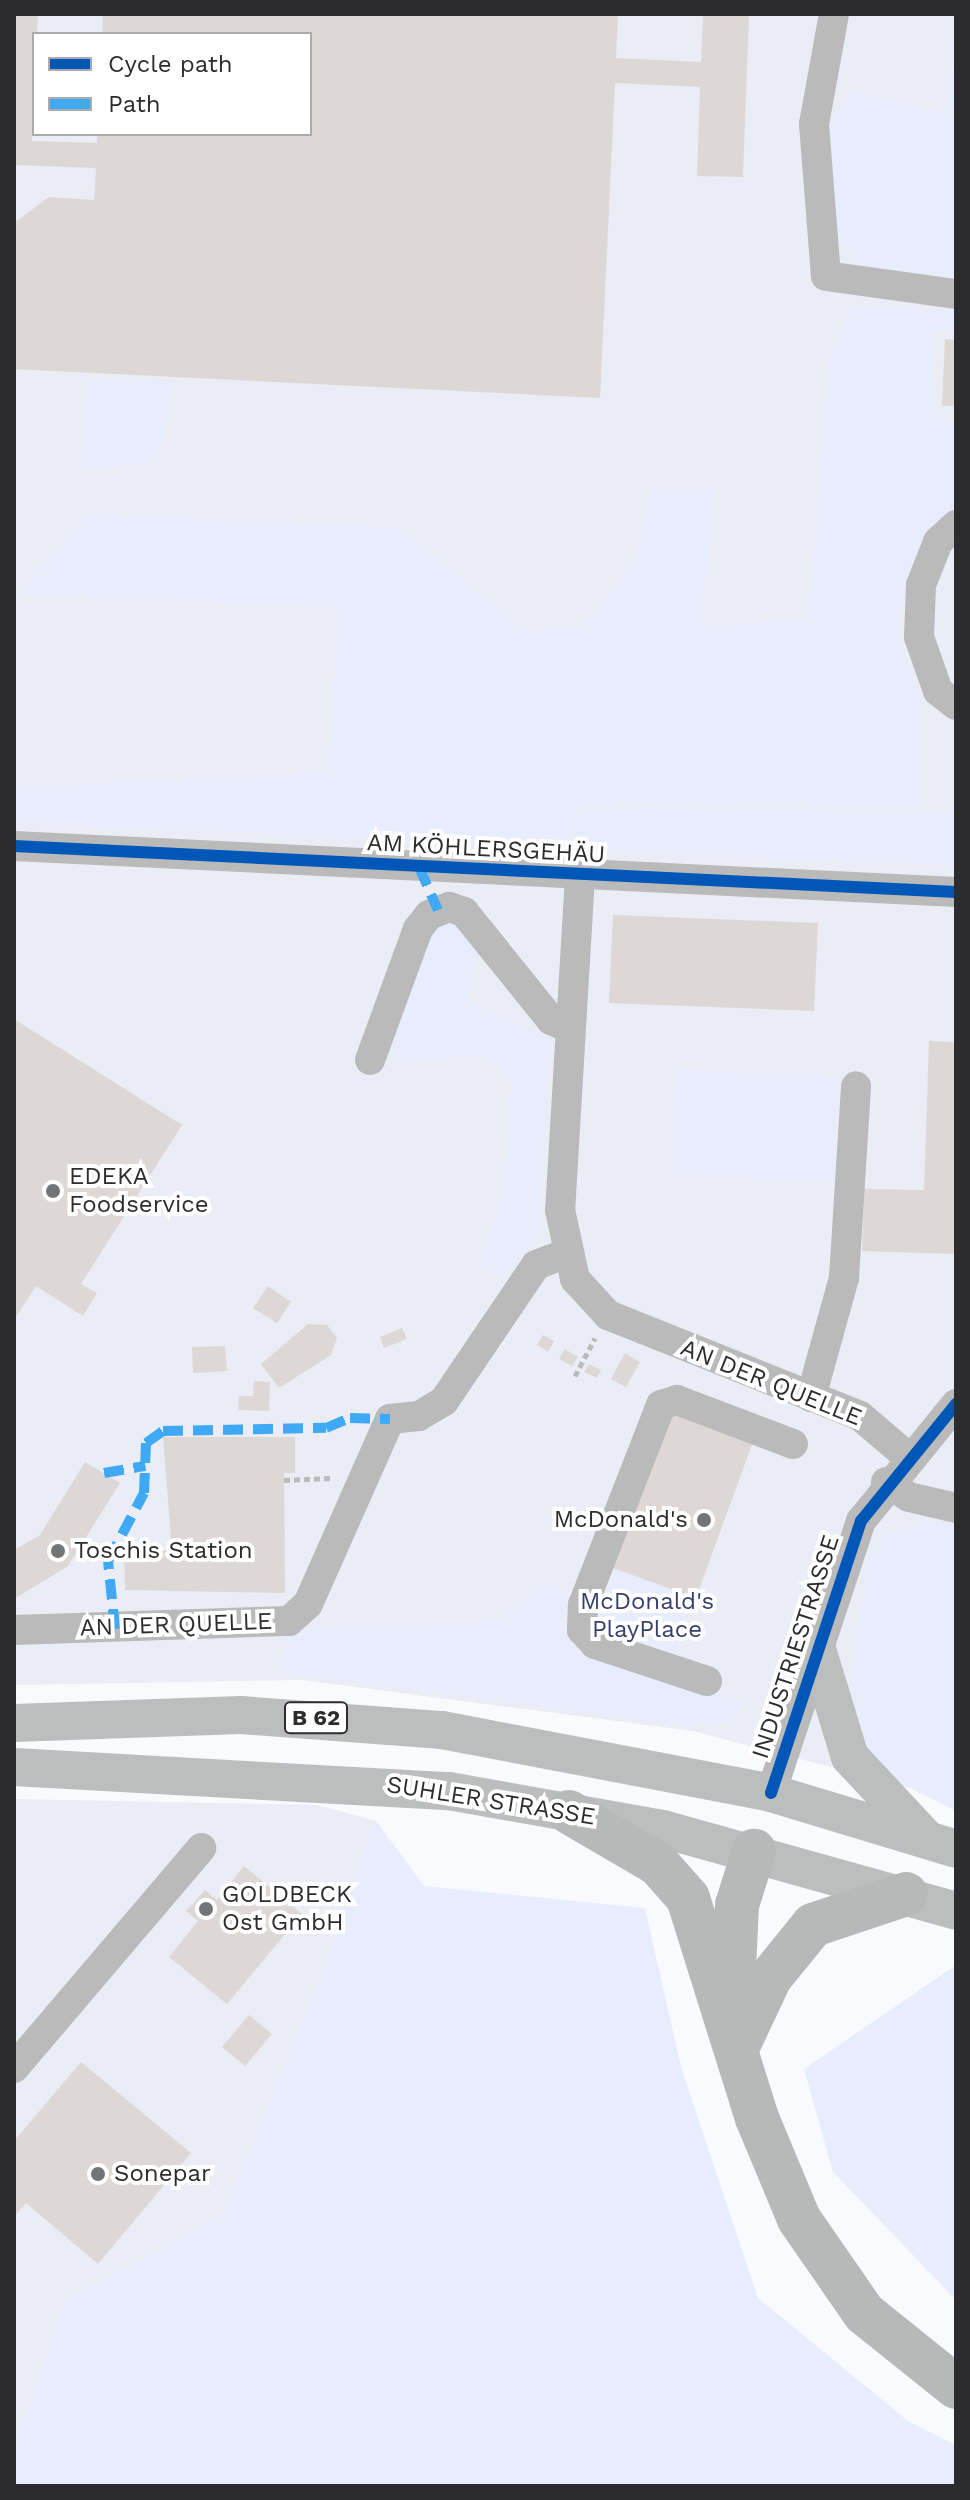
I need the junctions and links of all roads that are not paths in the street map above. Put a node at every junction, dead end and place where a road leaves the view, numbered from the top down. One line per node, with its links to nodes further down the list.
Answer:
1 (834, 14): 2 (street)
2 (956, 294)
3 (956, 525): 4 (street)
4 (956, 705)
5 (14, 846): 6 (street, AM KÖHLERSGEHÄU)
6 (580, 876): 7 (street, AM KÖHLERSGEHÄU); 8 (street, AN DER QUELLE)
7 (956, 892)
8 (569, 1028): 9 (street); 11 (street, AN DER QUELLE)
9 (370, 1060)
10 (856, 1086): 12 (street)
11 (565, 1254): 12 (street, AN DER QUELLE); 18 (street, AN DER QUELLE)
12 (811, 1397): 15 (street, AN DER QUELLE)
13 (956, 1404): 15 (street, INDUSTRIESTRASSE)
14 (793, 1444): 20 (street)
15 (907, 1456): 16 (street, INDUSTRIESTRASSE)
16 (886, 1482): 17 (street); 19 (street, INDUSTRIESTRASSE)
17 (956, 1508)
18 (14, 1630)
19 (816, 1646): 23 (street, INDUSTRIESTRASSE); 25 (main road)
20 (707, 1681)
21 (14, 1723): 23 (main road, B 62)
22 (14, 1767): 24 (main road, SUHLER STRASSE)
23 (771, 1793): 25 (main road, B 62); 27 (main road)
24 (569, 1812): 27 (main road, SUHLER STRASSE); 30 (highway)
25 (942, 1844)
26 (201, 1848): 31 (street)
27 (754, 1851): 28 (main road, SUHLER STRASSE); 30 (highway)
28 (906, 1894): 29 (main road, SUHLER STRASSE); 30 (highway)
29 (956, 1911)
30 (738, 2046): 32 (highway)
31 (14, 2068)
32 (956, 2387)

